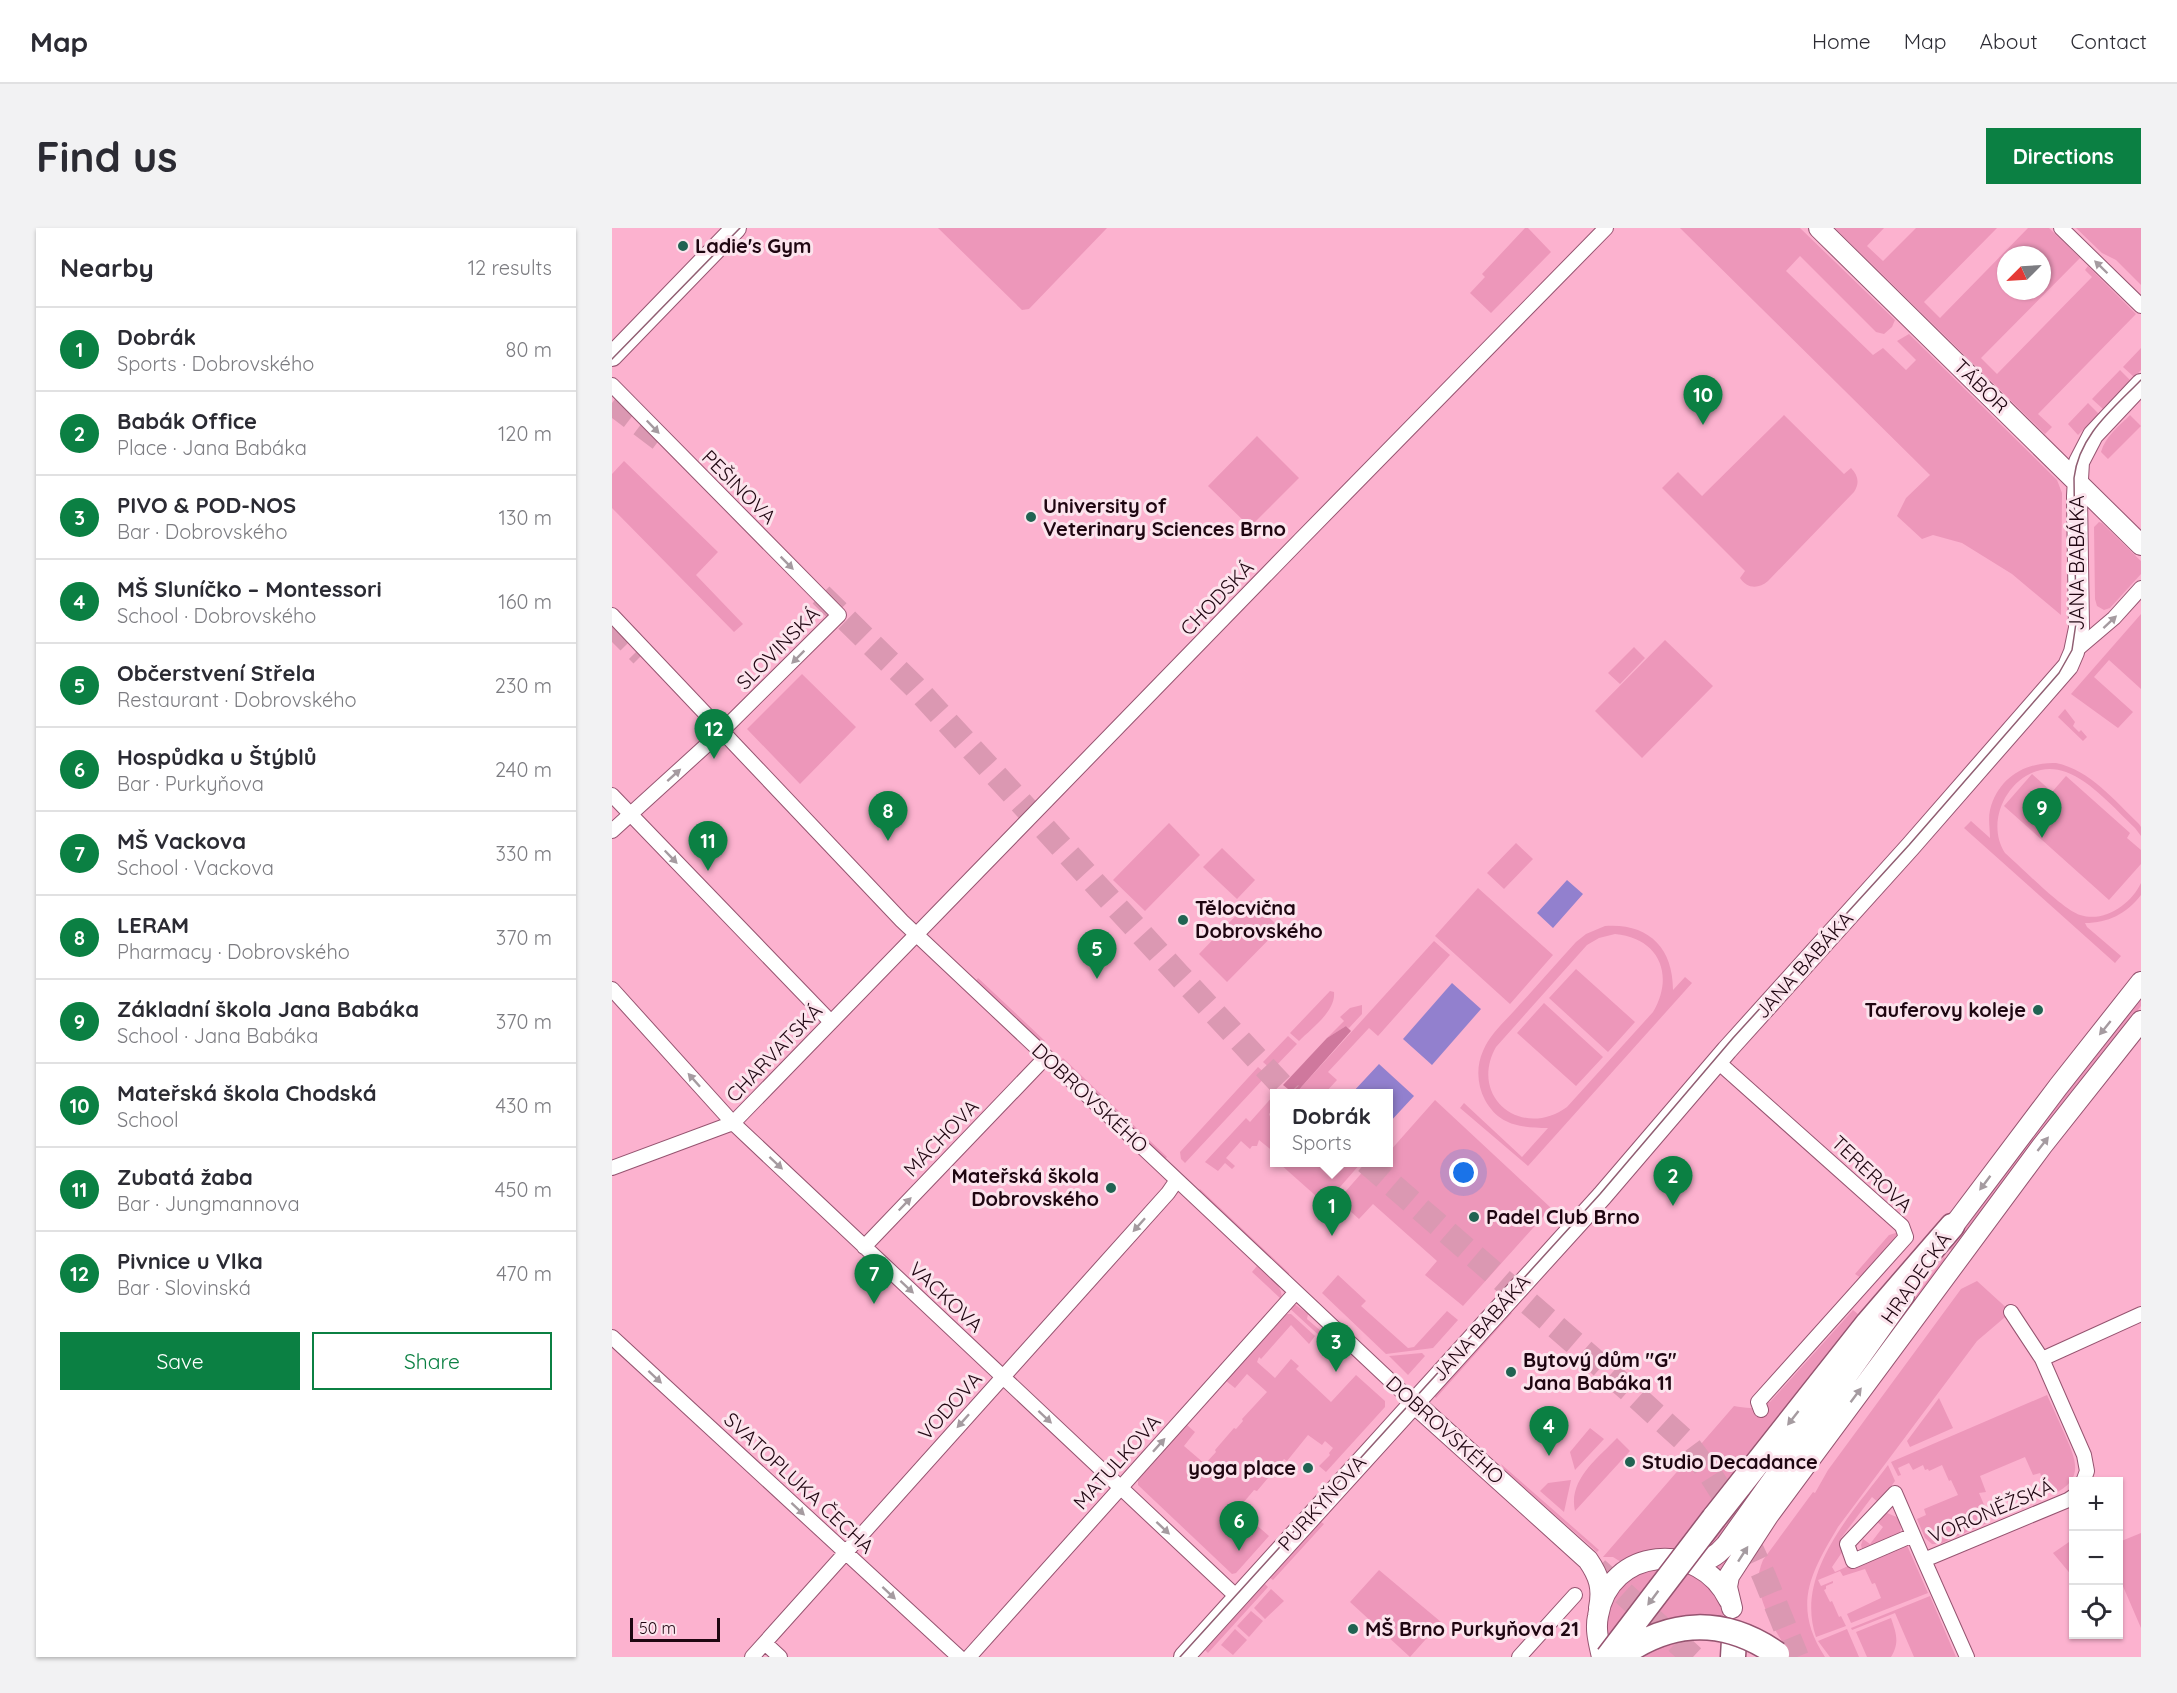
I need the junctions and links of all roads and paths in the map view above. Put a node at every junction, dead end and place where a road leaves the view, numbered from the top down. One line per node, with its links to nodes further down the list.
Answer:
1 (736, 228): 6 (street)
2 (1606, 228): 19 (street, CHODSKÁ)
3 (1819, 228): 9 (street, TÁBOR)
4 (2061, 228): 5 (street, one-way to 4)
5 (2141, 306)
6 (612, 356)
7 (2141, 384): 9 (street, JANA BABÁKA)
8 (612, 385): 13 (street, PEŠINOVA, one-way to 13)
9 (2077, 481): 10 (street, TÁBOR); 14 (street, JANA BABÁKA)
10 (2141, 545)
11 (2141, 588): 14 (street, one-way to 11)
12 (612, 615): 15 (street, DOBROVSKÉHO)
13 (839, 615): 15 (street, SLOVINSKÁ, one-way to 15)
14 (2074, 652): 26 (street, JANA BABÁKA)
15 (722, 731): 17 (street, SLOVINSKÁ, one-way to 15); 20 (street, DOBROVSKÉHO)
16 (612, 795): 17 (street)
17 (631, 815): 18 (street, SLOVINSKÁ); 24 (street, one-way to 24)
18 (612, 831)
19 (932, 918): 20 (street, CHARVATSKÁ)
20 (916, 934): 24 (street, CHARVATSKÁ); 25 (street, DOBROVSKÉHO)
21 (2141, 982): 30 (street, HRADECKÁ, one-way to 30)
22 (612, 989): 27 (street, VACKOVA, one-way to 22)
23 (2141, 1021): 52 (street, HRADECKÁ, one-way to 23)
24 (831, 1022): 27 (street, CHARVATSKÁ)
25 (1046, 1057): 29 (street, DOBROVSKÉHO); 31 (street, MÁCHOVA, one-way to 25)
26 (1717, 1061): 38 (street, JANA BABÁKA); 39 (street, TEREROVA)
27 (733, 1123): 28 (street, CHARVATSKÁ); 31 (street, VACKOVA, one-way to 31)
28 (612, 1168)
29 (1177, 1180): 32 (street, DOBROVSKÉHO); 37 (street, VODOVA, one-way to 37)
30 (1953, 1226): 47 (street, HRADECKÁ); 56 (highway, one-way to 56, bridge)
31 (864, 1246): 37 (street, VACKOVA, one-way to 37)
32 (1295, 1293): 38 (street, DOBROVSKÉHO); 41 (street, MATULKOVA, one-way to 32)
33 (2012, 1312): 36 (street)
34 (2141, 1314): 36 (street)
35 (612, 1337): 44 (street, SVATOPLUKA ČECHA, one-way to 44)
36 (2042, 1359): 40 (street)
37 (1002, 1377): 41 (street, VACKOVA, one-way to 41); 44 (street, VODOVA, one-way to 44)
38 (1413, 1402): 45 (street, DOBROVSKÉHO); 50 (street, PURKYŇOVA)
39 (1761, 1410)
40 (2085, 1477)
41 (1120, 1488): 50 (street, VACKOVA, one-way to 50); 60 (street, MATULKOVA)
42 (2069, 1499): 46 (street, VORONĚŽSKÁ)
43 (1913, 1535): 43 (street, VORONĚŽSKÁ); 46 (street, VORONĚŽSKÁ)
44 (846, 1553): 53 (street, VODOVA); 59 (street, SVATOPLUKA ČECHA, one-way to 59)
45 (1588, 1560): 48 (street, DOBROVSKÉHO); 51 (street, DOBROVSKÉHO)
46 (1924, 1560): 63 (street, VORONĚŽSKÁ)
47 (1687, 1562): 48 (street, DOBROVSKÉHO); 52 (street)
48 (1635, 1565): 51 (street)
49 (1575, 1594): 62 (street)
50 (1237, 1598): 61 (street, PURKYŇOVA)
51 (1599, 1608): 56 (street, DOBROVSKÉHO)
52 (1732, 1608): 54 (street, HRADECKÁ)
53 (765, 1643): 57 (street, VODOVA); 58 (street)
54 (1732, 1651)
55 (1778, 1655): 56 (highway, bridge)
56 (1606, 1656)
57 (752, 1657)
58 (780, 1657)
59 (959, 1657)
60 (969, 1657)
61 (1184, 1657)
62 (1519, 1657)
63 (1967, 1657)

